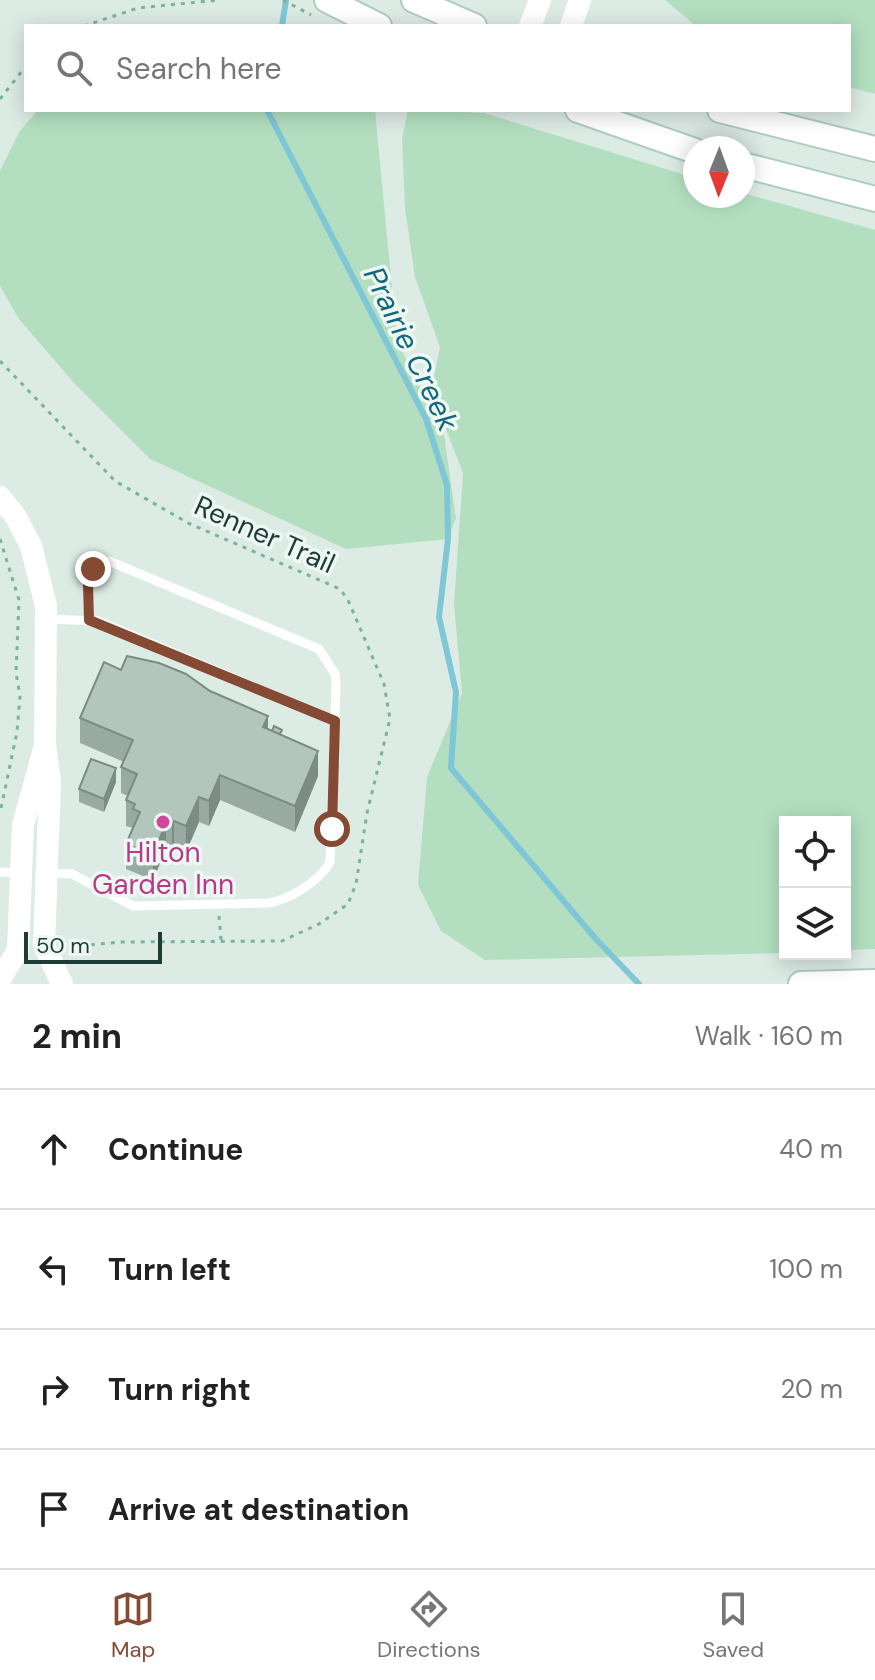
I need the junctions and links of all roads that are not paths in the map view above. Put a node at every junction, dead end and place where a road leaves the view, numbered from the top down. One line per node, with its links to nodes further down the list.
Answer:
1 (540, 0): 7 (street)
2 (580, 0): 8 (street)
3 (417, 2): 6 (main road)
4 (324, 10): 5 (main road)
5 (372, 24)
6 (469, 24)
7 (531, 24)
8 (572, 24)
9 (584, 112): 11 (main road)
10 (728, 112): 12 (main road)
11 (683, 147)
12 (875, 149)
13 (755, 168): 14 (main road)
14 (875, 199)
15 (0, 497): 16 (street)
16 (47, 619): 17 (lane); 19 (street)
17 (89, 620): 18 (lane); 18 (lane)
18 (335, 721): 21 (lane)
19 (45, 744): 20 (street); 21 (street)
20 (10, 872): 21 (street); 22 (street)
21 (46, 873): 24 (street)
22 (0, 979)
23 (875, 982): 25 (main road)
24 (62, 984)
25 (801, 984)

